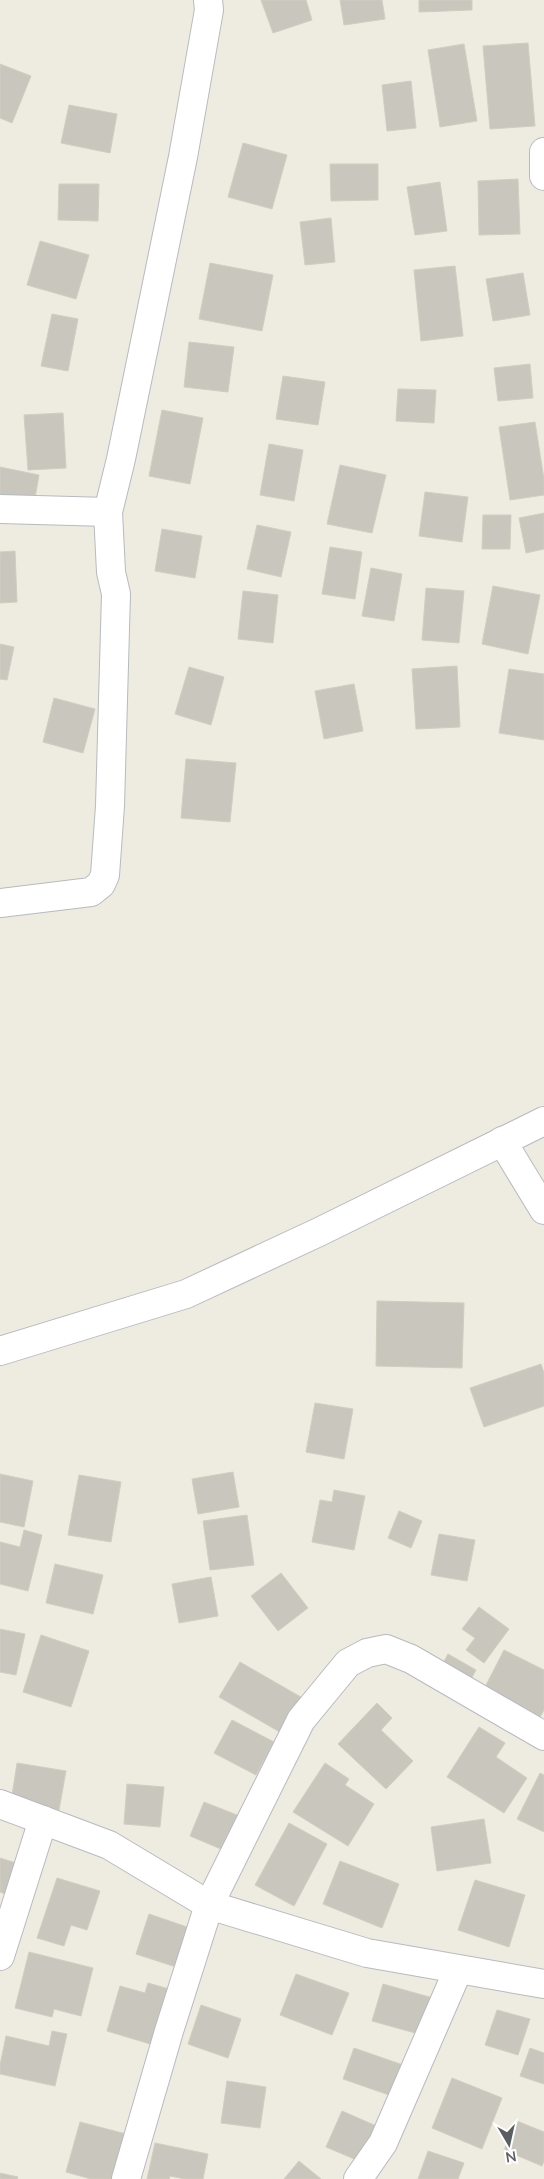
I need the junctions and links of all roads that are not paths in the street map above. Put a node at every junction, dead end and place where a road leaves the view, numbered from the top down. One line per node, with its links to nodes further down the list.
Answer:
1 (208, 0): 5 (street)
2 (544, 152): 3 (street)
3 (544, 176)
4 (0, 510): 5 (street)
5 (108, 512): 6 (street)
6 (0, 903)
7 (544, 1121): 8 (street)
8 (502, 1141): 9 (street); 10 (street)
9 (544, 1210)
10 (0, 1351)
11 (544, 1736): 14 (street)
12 (0, 1804): 13 (street)
13 (43, 1820): 14 (street); 15 (street)
14 (209, 1905): 16 (street); 18 (street)
15 (0, 1956)
16 (458, 1970): 17 (street); 19 (street)
17 (544, 1984)
18 (126, 2179)
19 (358, 2179)

